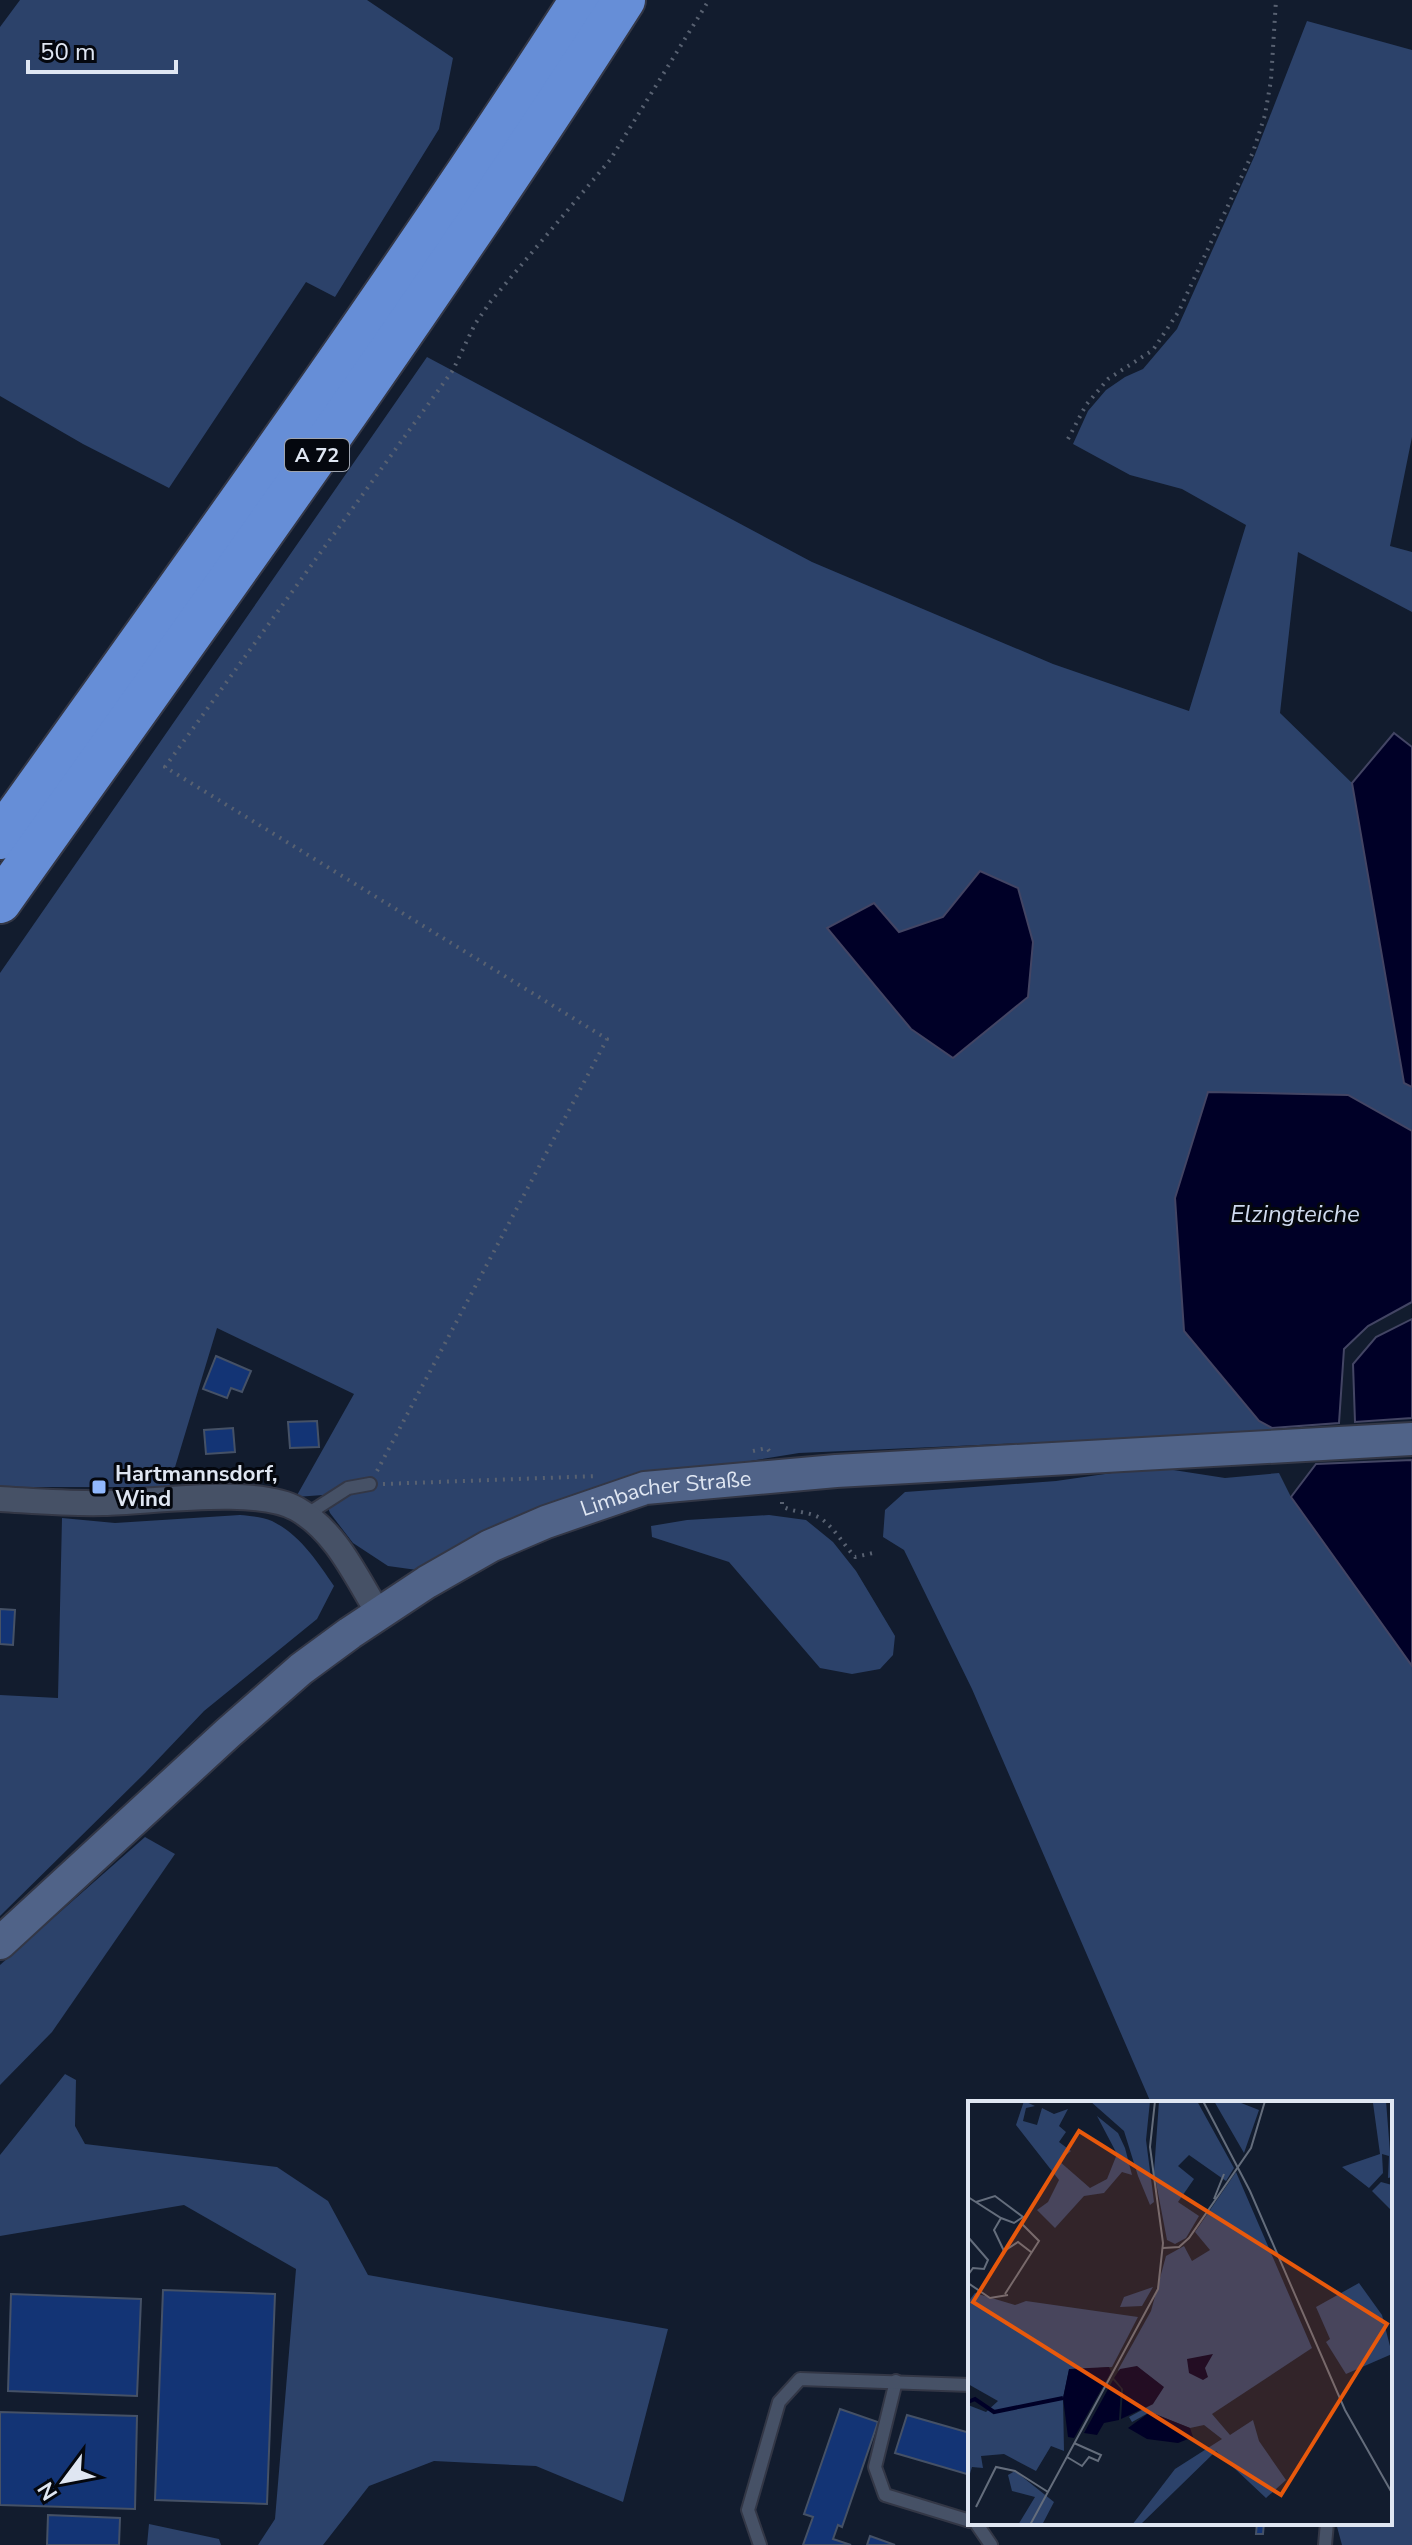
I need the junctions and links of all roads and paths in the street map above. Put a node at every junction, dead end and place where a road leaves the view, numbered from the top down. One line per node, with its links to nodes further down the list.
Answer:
1 (581, 0): 6 (highway, A 72)
2 (624, 0): 7 (highway, A 72)
3 (709, 0): 12 (path)
4 (1276, 0): 5 (path)
5 (1068, 439)
6 (0, 838)
7 (0, 902)
8 (1412, 1439): 11 (main road, Limbacher Straße)
9 (752, 1451): 11 (path)
10 (602, 1475): 12 (path)
11 (778, 1476): 15 (path); 16 (main road, Limbacher Straße)
12 (370, 1484): 14 (lane)
13 (0, 1499): 14 (street)
14 (306, 1515): 16 (street)
15 (873, 1553)
16 (379, 1614): 17 (main road, Limbacher Straße)
17 (0, 1943)
18 (896, 2381): 19 (lane); 20 (lane); 23 (lane)
19 (968, 2385)
20 (968, 2520)
21 (977, 2525): 24 (lane)
22 (1327, 2525): 25 (lane)
23 (760, 2545)
24 (991, 2545)
25 (1325, 2545)

